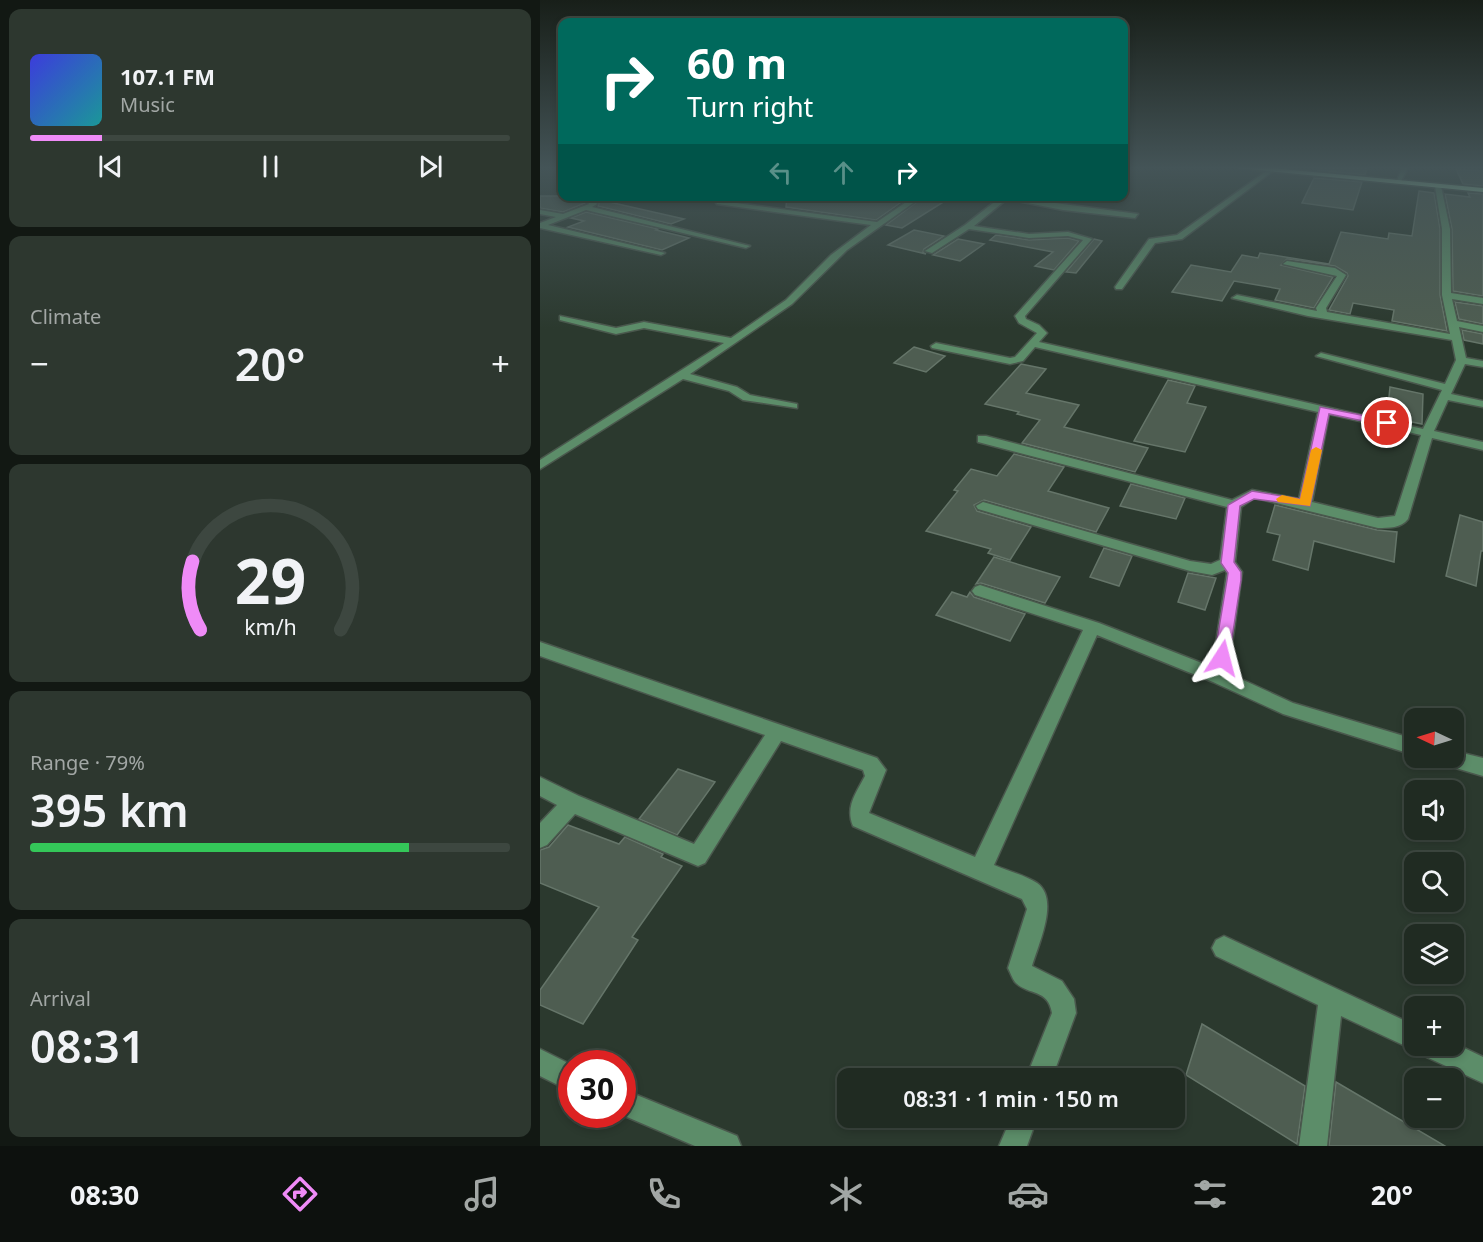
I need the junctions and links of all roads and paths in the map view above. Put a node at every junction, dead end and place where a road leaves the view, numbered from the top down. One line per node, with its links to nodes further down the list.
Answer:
1 (643, 221): 10 (street)
2 (859, 221): 7 (street)
3 (881, 221): 7 (street)
4 (975, 221): 9 (street)
5 (1200, 221): 14 (street)
6 (1445, 221): 15 (street)
7 (877, 224): 23 (street)
8 (540, 226): 12 (street)
9 (968, 227): 11 (street); 24 (street)
10 (746, 246)
11 (930, 251)
12 (661, 254)
13 (1287, 264): 18 (street)
14 (1119, 287)
15 (1447, 295): 17 (street); 20 (street)
16 (1237, 298): 18 (street)
17 (1483, 301)
18 (1323, 314): 22 (street)
19 (563, 318): 23 (street)
20 (1453, 323): 21 (street); 22 (street)
21 (1483, 329)
22 (1455, 338): 27 (street)
23 (732, 341): 29 (street)
24 (1034, 344): 25 (street); 33 (street)
25 (936, 346)
26 (1321, 356): 30 (street)
27 (1461, 360): 28 (street); 30 (street)
28 (1483, 364)
29 (682, 375): 32 (street); 37 (street)
30 (1445, 392): 31 (street); 34 (street)
31 (1483, 404)
32 (794, 406)
33 (1324, 410): 34 (street); 38 (street)
34 (1428, 432): 36 (street); 38 (street)
35 (982, 439): 39 (street)
36 (1483, 446)
37 (540, 465)
38 (1305, 504): 39 (street)
39 (1234, 505): 41 (street)
40 (983, 506): 41 (street)
41 (1227, 563): 45 (street)
42 (981, 591): 43 (street)
43 (1093, 627): 45 (street); 53 (street)
44 (540, 649): 46 (street)
45 (1218, 677): 47 (street)
46 (777, 732): 51 (street); 53 (street)
47 (1404, 744)
48 (1464, 762): 49 (street)
49 (1483, 767)
50 (540, 786): 51 (street)
51 (572, 803): 52 (street)
52 (540, 838)
53 (981, 868): 59 (street)
54 (1224, 948): 55 (street)
55 (1331, 999): 56 (street); 66 (street)
56 (1404, 1033)
57 (1453, 1056): 60 (street)
58 (540, 1062): 61 (street)
59 (1043, 1068)
60 (1483, 1070)
61 (558, 1072)
62 (636, 1108): 64 (street)
63 (1020, 1128): 65 (street)
64 (728, 1146)
65 (1013, 1146)
66 (1313, 1146)

